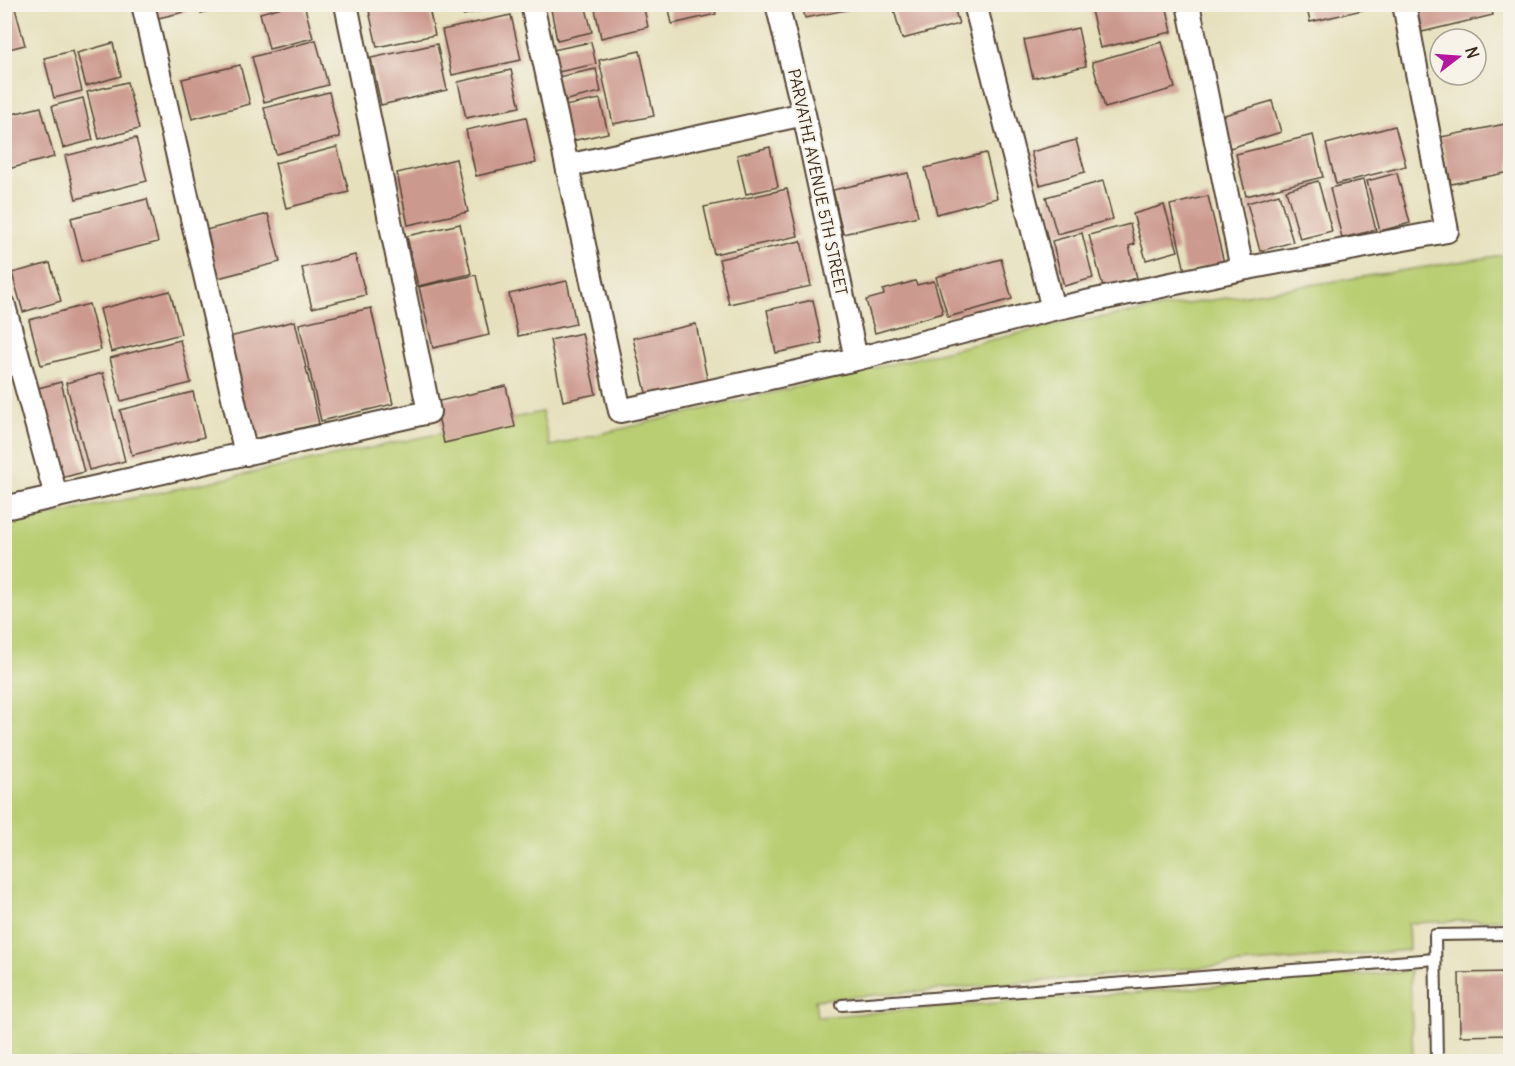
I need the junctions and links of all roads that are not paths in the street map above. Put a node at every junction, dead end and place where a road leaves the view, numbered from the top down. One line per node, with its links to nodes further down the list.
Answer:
1 (143, 4): 14 (street)
2 (346, 4): 14 (street)
3 (532, 4): 9 (street)
4 (777, 4): 8 (street, PARVATHI AVENUE 5TH STREET)
5 (975, 4): 12 (street)
6 (1188, 4): 10 (street)
7 (1404, 4): 10 (street)
8 (804, 114): 9 (street); 13 (street, PARVATHI AVENUE 5TH STREET)
9 (567, 166): 13 (street)
10 (1242, 269): 12 (street)
11 (4, 306): 15 (street)
12 (1053, 309): 13 (street)
13 (856, 359)
14 (246, 454): 15 (street)
15 (56, 496): 16 (street)
16 (4, 508)
17 (1510, 934): 18 (lane)
18 (1436, 959): 19 (lane); 20 (lane)
19 (842, 1005)
20 (1437, 1062)

